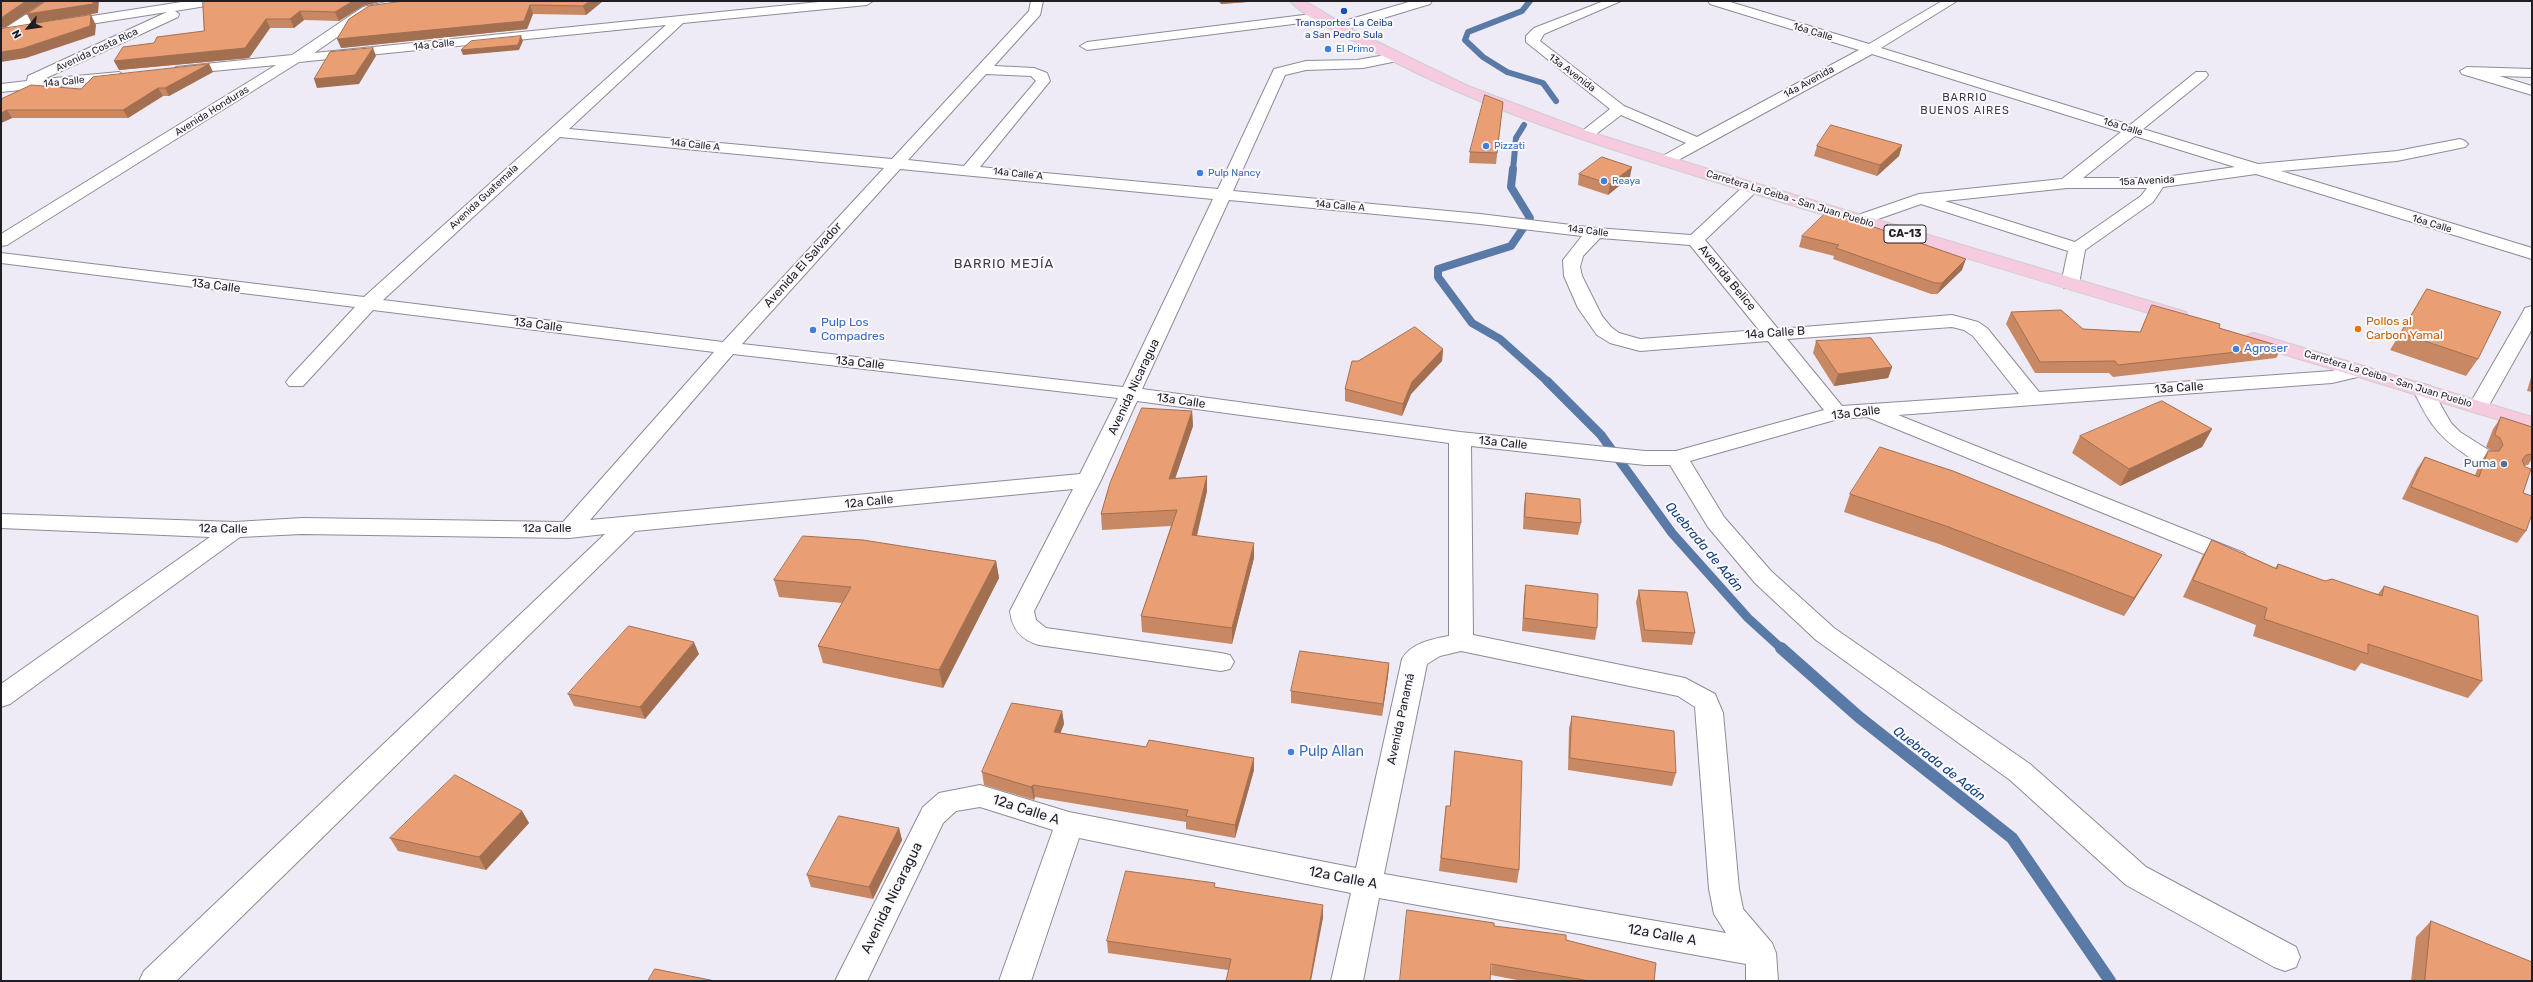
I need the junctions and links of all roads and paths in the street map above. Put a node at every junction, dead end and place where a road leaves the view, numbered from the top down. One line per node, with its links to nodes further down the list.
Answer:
1 (56, 1): 18 (street)
2 (212, 1): 11 (street)
3 (429, 1): 22 (street, Avenida Honduras)
4 (867, 1): 14 (street, 14a Calle)
5 (1037, 1): 23 (street, Avenida El Salvador)
6 (1296, 1): 13 (main road, Carretera La Ceiba - San Juan Pueblo / CA-13)
7 (1426, 1): 16 (street)
8 (1615, 1): 33 (street, 13a Avenida)
9 (1714, 1): 20 (street, 16a Calle)
10 (1951, 1): 20 (street, 14a Avenida)
11 (187, 5): 12 (street); 29 (street, Avenida Costa Rica)
12 (158, 10): 15 (street); 28 (street, Avenida Costa Rica)
13 (1320, 17): 16 (main road, Carretera La Ceiba - San Juan Pueblo / CA-13); 19 (street)
14 (679, 20): 22 (street, 14a Calle); 35 (street, Avenida Guatemala)
15 (52, 26)
16 (1339, 27): 21 (main road, Carretera La Ceiba - San Juan Pueblo / CA-13)
17 (37, 28): 18 (street)
18 (4, 33)
19 (1087, 46)
20 (1869, 50): 34 (street, 16a Calle); 37 (street, 14a Avenida)
21 (1397, 57): 36 (main road, Carretera La Ceiba - San Juan Pueblo / CA-13); 46 (street, Avenida Nicaragua)
22 (294, 59): 24 (street, 14a Calle); 52 (street, Avenida Honduras)
23 (981, 70): 40 (street, Avenida El Salvador); 42 (street)
24 (168, 72)
25 (2532, 72): 31 (street)
26 (136, 75): 29 (street, 14a Calle)
27 (2201, 75): 34 (street)
28 (1, 83)
29 (15, 87): 30 (street, 14a Calle); 32 (street, Avenida Costa Rica)
30 (1, 88)
31 (2532, 91)
32 (1, 93)
33 (1619, 109): 36 (street); 37 (street, 13a Avenida)
34 (2133, 130): 41 (street, 16a Calle); 43 (street)
35 (555, 132): 40 (street, 14a Calle A); 57 (street, Avenida Guatemala)
36 (1586, 135): 39 (main road, Carretera La Ceiba - San Juan Pueblo / CA-13)
37 (1698, 143): 39 (street, 14a Avenida)
38 (2460, 144): 41 (street, 15a Avenida)
39 (1665, 161): 45 (main road, Carretera La Ceiba - San Juan Pueblo / CA-13)
40 (896, 163): 42 (street, 14a Calle A); 62 (street, Avenida El Salvador)
41 (2255, 169): 44 (street, 15a Avenida); 54 (street, 16a Calle)
42 (969, 170): 46 (street, 14a Calle A)
43 (2067, 183): 44 (street, 15a Avenida); 47 (street, 15a Avenida)
44 (2158, 183): 53 (street)
45 (1752, 188): 49 (main road, Carretera La Ceiba - San Juan Pueblo / CA-13); 51 (street, Avenida Belice)
46 (1224, 194): 48 (street, 14a Calle A); 66 (street, Avenida Nicaragua)
47 (1919, 199): 49 (street, 15a Avenida); 53 (street)
48 (1480, 219): 50 (street, 14a Calle)
49 (1861, 220): 56 (main road, Carretera La Ceiba - San Juan Pueblo / CA-13)
50 (1596, 233): 51 (street, 14a Calle); 60 (street, 14a Calle B)
51 (1695, 240): 60 (street, Avenida Belice)
52 (1, 241)
53 (2077, 248): 56 (street)
54 (2532, 254)
55 (1, 258): 57 (street, 13a Calle)
56 (2070, 284): 59 (main road, Carretera La Ceiba - San Juan Pueblo / CA-13)
57 (367, 305): 62 (street, 13a Calle); 64 (street, Avenida Guatemala)
58 (2532, 312): 68 (street)
59 (2191, 320)
60 (1772, 333): 67 (street, 14a Calle B); 70 (street, Avenida Belice)
61 (2237, 334): 63 (main road, Carretera La Ceiba - San Juan Pueblo)
62 (728, 348): 66 (street, 13a Calle); 79 (street, Avenida El Salvador)
63 (2359, 371): 65 (main road, Carretera La Ceiba - San Juan Pueblo); 67 (street, 13a Calle)
64 (296, 382)
65 (2423, 390): 68 (main road, Carretera La Ceiba - San Juan Pueblo); 73 (street)
66 (1132, 394): 72 (street, 13a Calle); 75 (street, Avenida Nicaragua)
67 (2033, 398): 69 (street, 13a Calle)
68 (2478, 407): 71 (main road, Carretera La Ceiba - San Juan Pueblo)
69 (1868, 410): 70 (street, 13a Calle); 80 (street)
70 (1837, 413): 74 (street, 13a Calle)
71 (2532, 424)
72 (1460, 438): 74 (street, 13a Calle); 81 (street)
73 (2482, 456)
74 (1677, 458): 87 (street)
75 (1090, 480): 77 (street, 12a Calle); 82 (street, Avenida Nicaragua)
76 (1, 521): 78 (street, 12a Calle)
77 (628, 525): 79 (street, 12a Calle); 89 (street)
78 (235, 530): 79 (street, 12a Calle); 83 (street)
79 (569, 530)
80 (2257, 567)
81 (1461, 642): 86 (street, Avenida Panamá); 88 (street)
82 (1221, 662)
83 (1, 697)
84 (933, 815): 85 (street, 12a Calle A); 90 (street, Avenida Nicaragua)
85 (1069, 824): 86 (street, 12a Calle A); 91 (street)
86 (1366, 883): 88 (street, 12a Calle A); 92 (street, Avenida Panamá)
87 (2285, 957)
88 (1762, 967)
89 (155, 981)
90 (851, 981)
91 (1015, 981)
92 (1347, 981)

